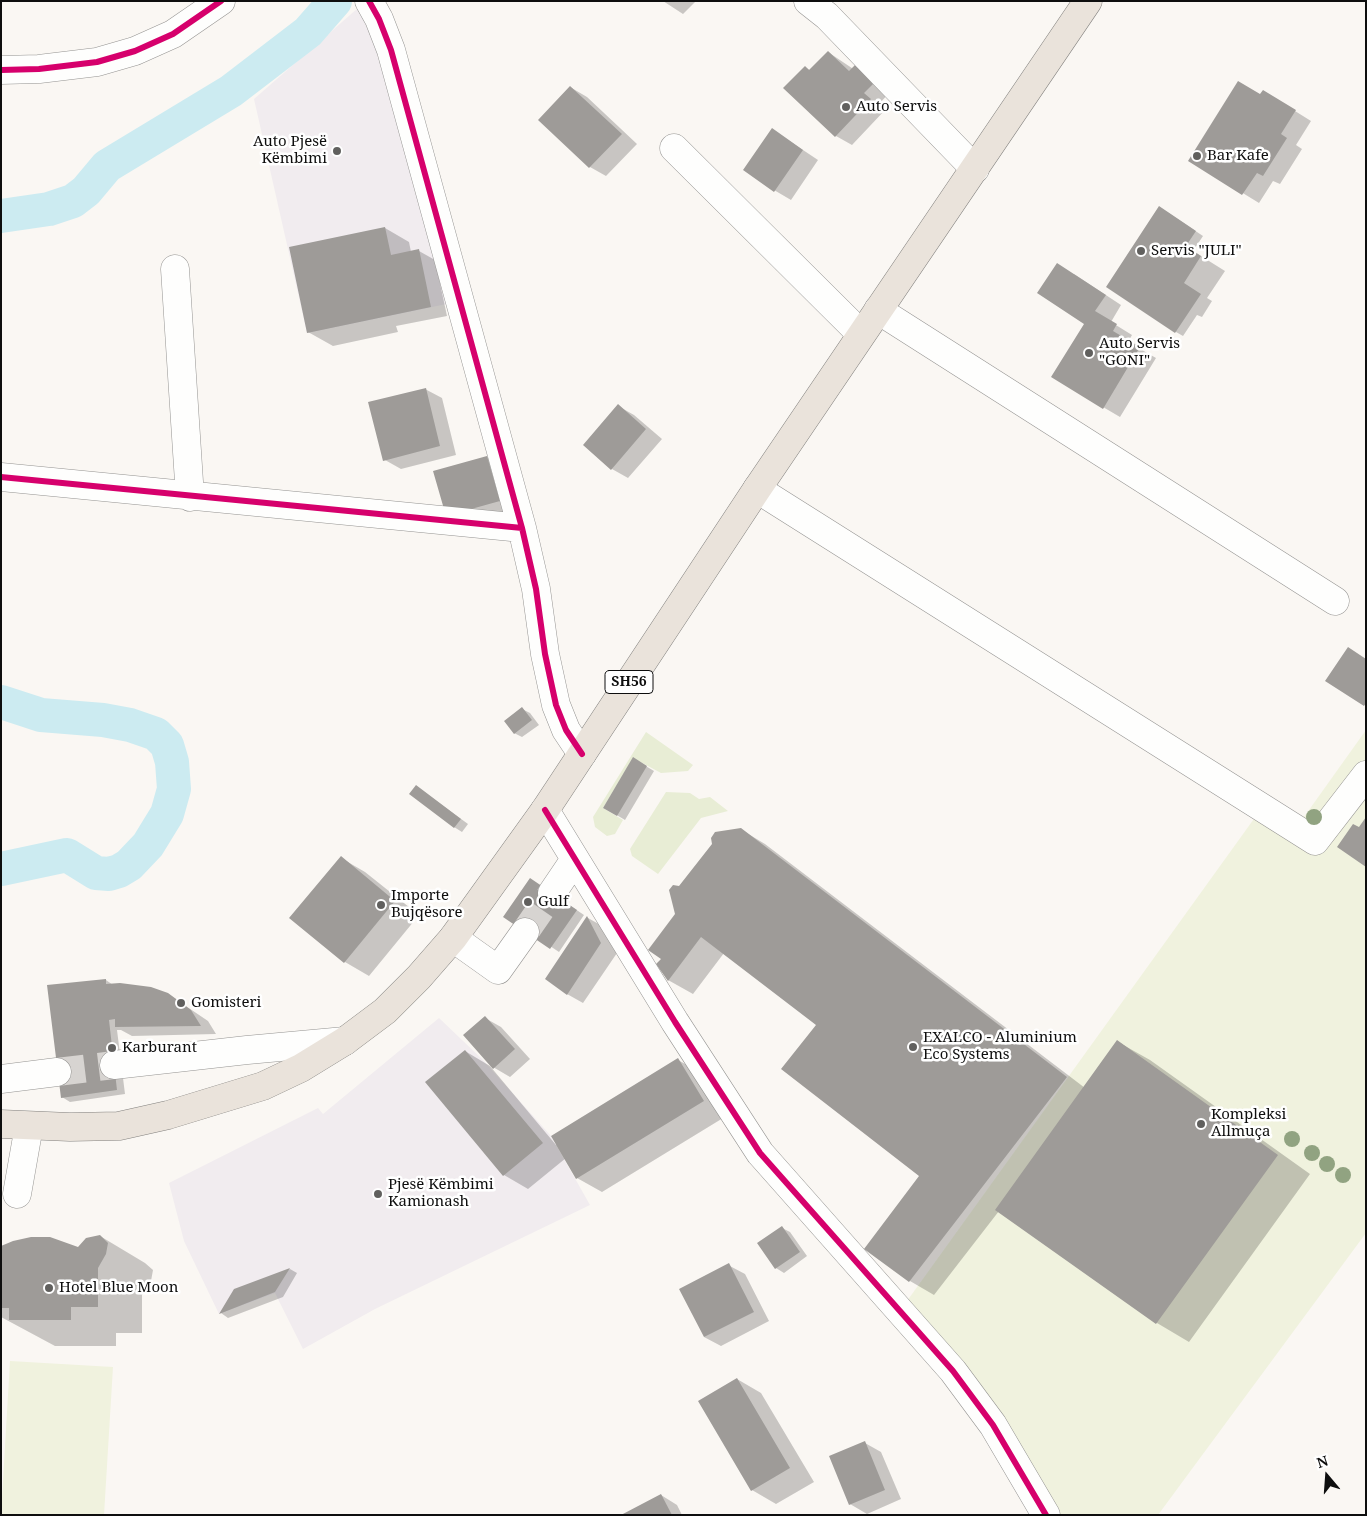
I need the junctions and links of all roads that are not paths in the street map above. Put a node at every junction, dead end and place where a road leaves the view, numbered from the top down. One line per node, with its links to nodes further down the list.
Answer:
1 (221, 1): 5 (street)
2 (369, 1): 14 (street)
3 (808, 1): 7 (street)
4 (1088, 1): 7 (main road, SH56)
5 (1, 70)
6 (674, 148): 10 (street)
7 (975, 169): 9 (main road, SH56)
8 (175, 269): 13 (street)
9 (878, 310): 10 (main road, SH56); 15 (street)
10 (861, 334): 12 (main road, SH56)
11 (1, 477): 13 (street)
12 (757, 489): 16 (main road, SH56); 17 (street)
13 (190, 497): 14 (street)
14 (522, 528): 16 (street)
15 (1335, 601)
16 (582, 754): 18 (main road, SH56)
17 (1366, 775)
18 (545, 810): 19 (street); 22 (main road, SH56)
19 (574, 859): 20 (street); 30 (street)
20 (552, 893)
21 (525, 932): 22 (street)
22 (453, 938): 23 (main road, SH56)
23 (345, 1041): 24 (street); 28 (main road, SH56)
24 (114, 1065)
25 (57, 1072): 26 (street)
26 (1, 1079)
27 (1, 1124): 28 (main road, SH56)
28 (29, 1126): 29 (street)
29 (17, 1194)
30 (1046, 1515)

